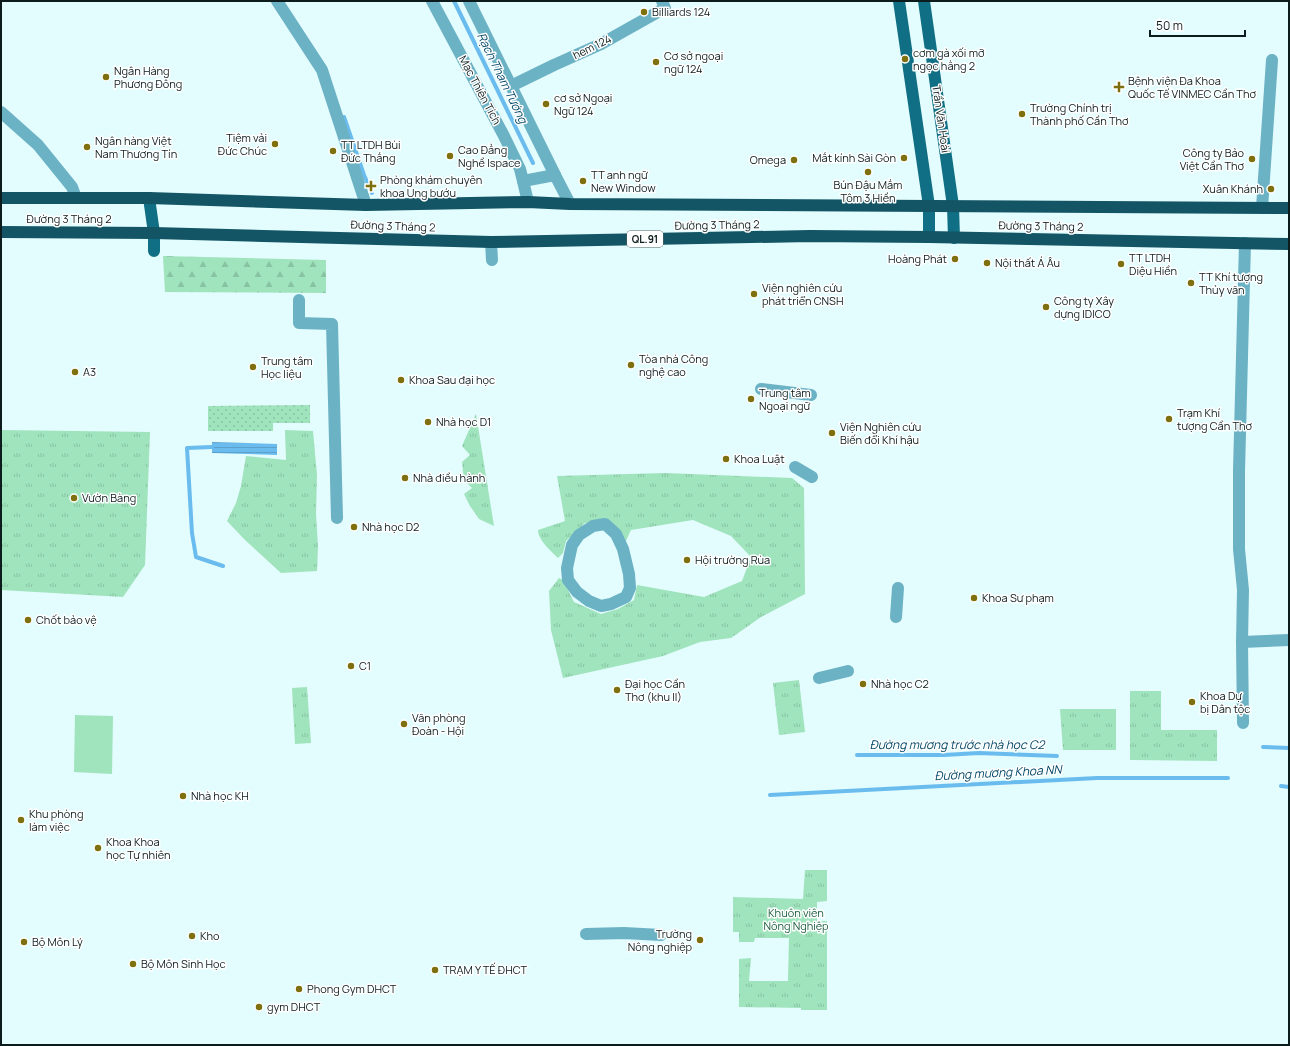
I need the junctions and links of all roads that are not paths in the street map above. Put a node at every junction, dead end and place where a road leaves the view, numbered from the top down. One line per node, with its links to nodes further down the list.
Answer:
1 (277, 1): 16 (street)
2 (432, 1): 11 (street, Mạc Thiên Tích)
3 (469, 1): 8 (street)
4 (662, 1): 8 (street, hem 124)
5 (899, 1): 18 (main road)
6 (924, 1): 19 (main road, Trần Văn Hoài)
7 (1272, 60): 20 (street)
8 (511, 86): 10 (street)
9 (1, 112): 13 (street)
10 (555, 174): 11 (street); 17 (street)
11 (523, 181): 15 (street, Mạc Thiên Tích)
12 (1, 198): 13 (highway, Đường 3 Tháng 2)
13 (76, 198): 14 (highway, Đường 3 Tháng 2)
14 (149, 198): 16 (highway, Đường 3 Tháng 2); 23 (main road)
15 (528, 202): 16 (highway, Đường 3 Tháng 2); 17 (highway, Đường 3 Tháng 2)
16 (366, 204)
17 (570, 204): 18 (highway, Đường 3 Tháng 2)
18 (929, 206): 19 (highway, Đường 3 Tháng 2); 24 (main road)
19 (954, 206): 20 (highway, Đường 3 Tháng 2); 25 (main road, Trần Văn Hoài)
20 (1262, 208): 21 (highway, Đường 3 Tháng 2)
21 (1289, 208)
22 (1, 232): 23 (highway, Đường 3 Tháng 2 / QL.91)
23 (154, 233): 26 (highway, Đường 3 Tháng 2 / QL.91); 29 (main road)
24 (929, 237): 25 (highway, Đường 3 Tháng 2 / QL.91); 26 (highway, Đường 3 Tháng 2 / QL.91)
25 (954, 238): 27 (highway, Đường 3 Tháng 2 / QL.91)
26 (491, 242): 30 (street)
27 (1245, 243): 28 (highway, Đường 3 Tháng 2 / QL.91); 41 (street)
28 (1289, 244)
29 (154, 251)
30 (492, 260)
31 (299, 300): 36 (street)
32 (761, 389): 33 (street)
33 (811, 395)
34 (795, 467): 35 (street)
35 (812, 477)
36 (336, 518)
37 (629, 574): 37 (street)
38 (898, 588): 39 (street)
39 (896, 617)
40 (1289, 640): 41 (street)
41 (1242, 642): 44 (street)
42 (848, 671): 43 (street)
43 (819, 678)
44 (1243, 723)
45 (586, 934): 46 (street)
46 (661, 936)

